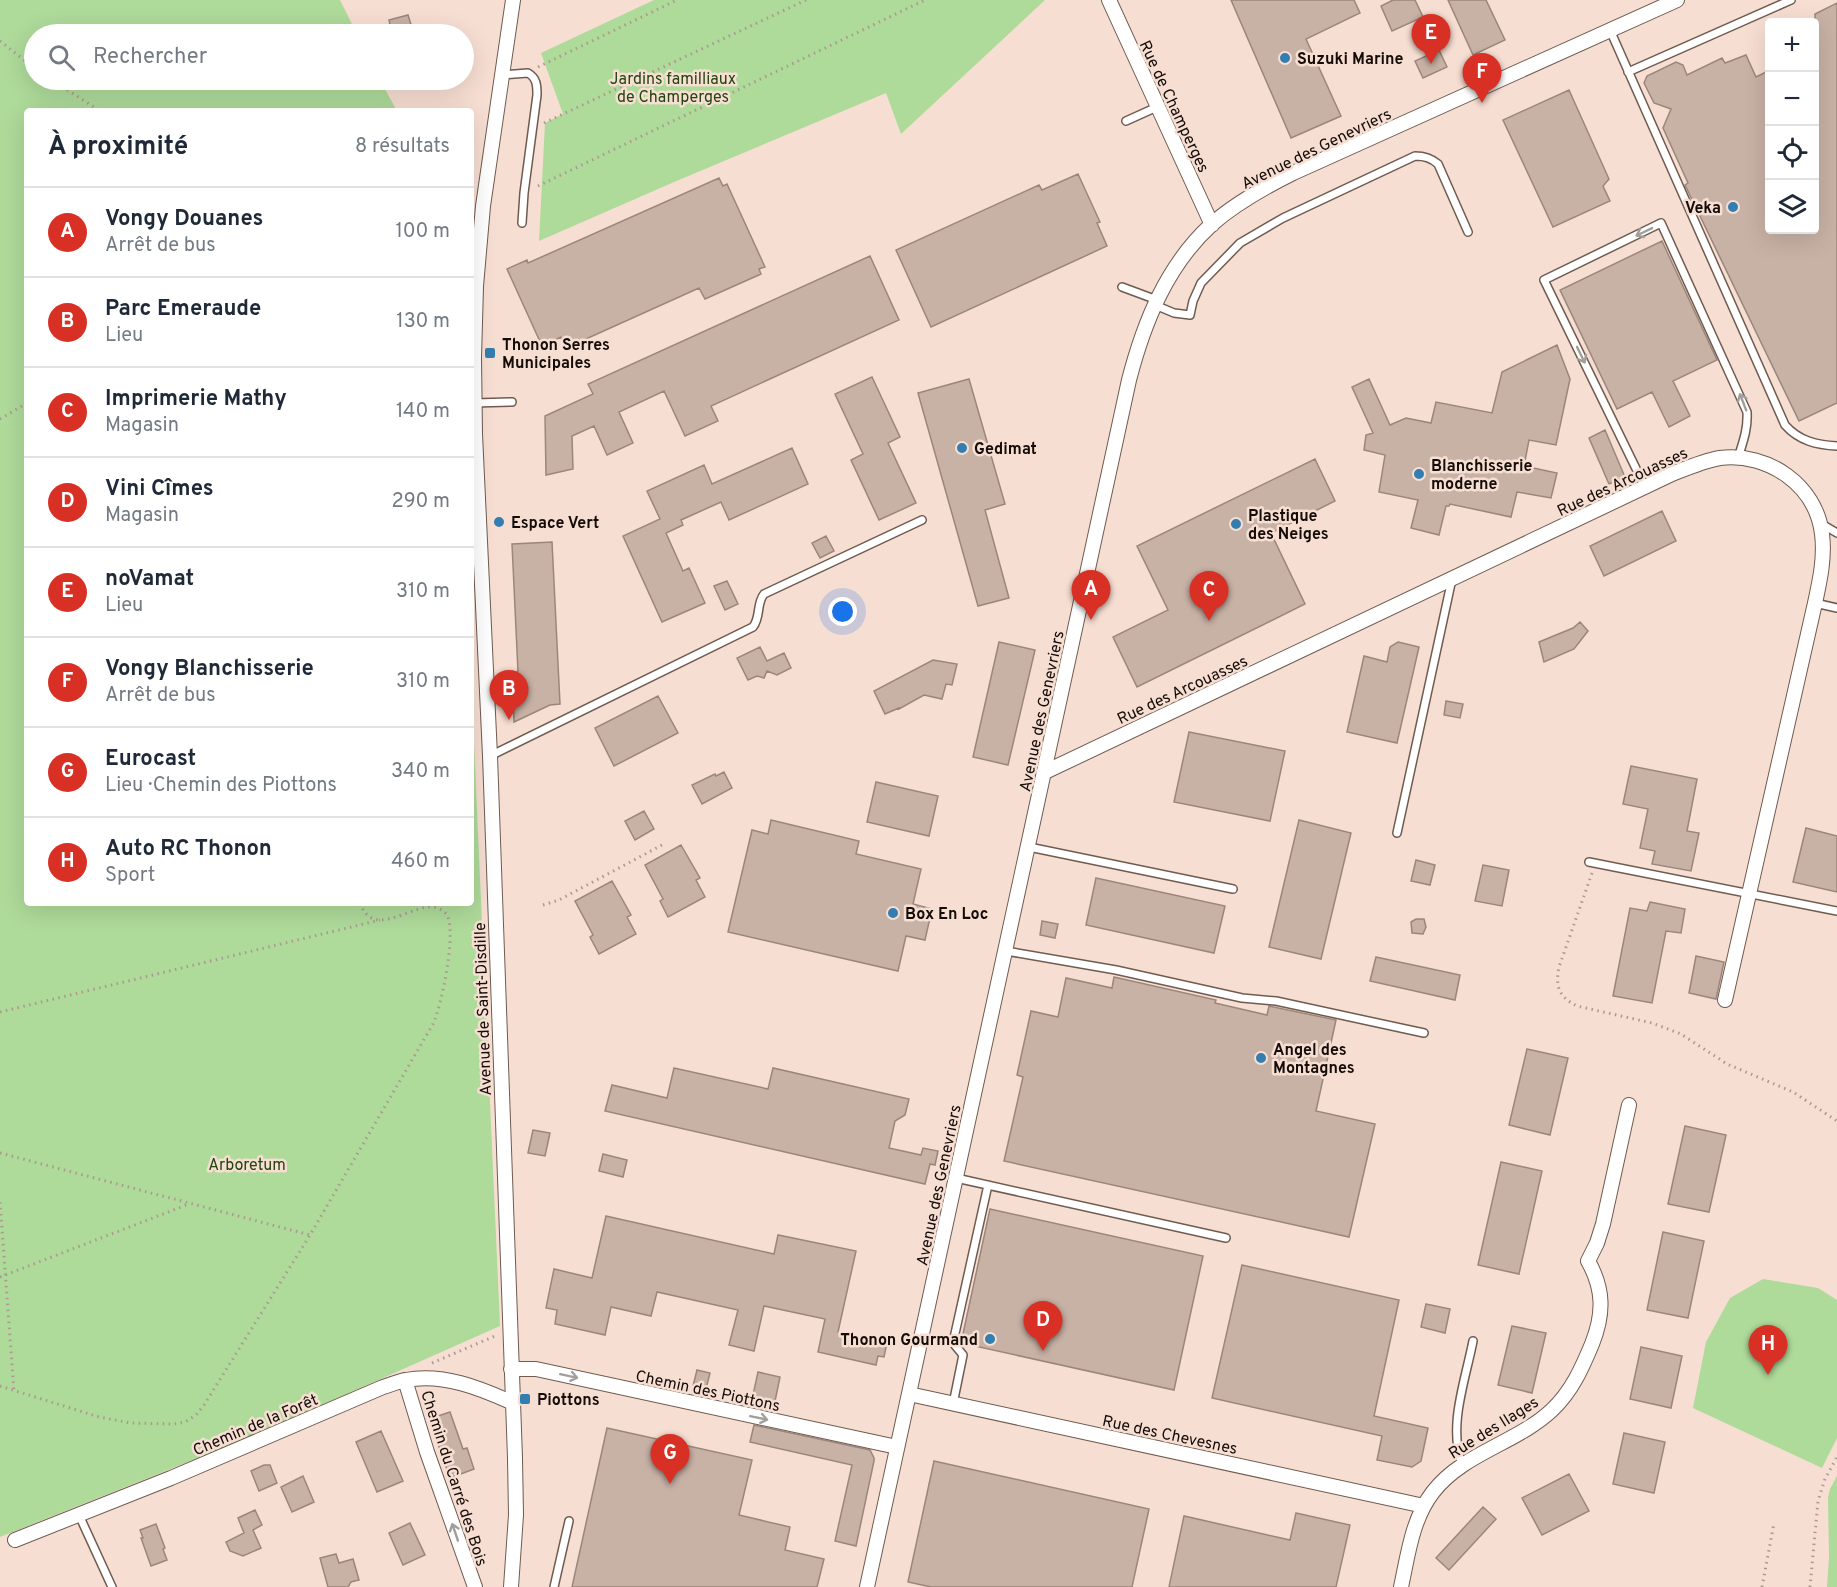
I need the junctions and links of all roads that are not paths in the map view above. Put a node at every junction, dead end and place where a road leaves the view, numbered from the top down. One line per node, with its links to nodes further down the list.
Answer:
1 (513, 0): 7 (street, Avenue de Saint-Disdille)
2 (1108, 0): 8 (street, Rue de Champerges)
3 (1677, 0): 5 (street, Avenue des Genevriers)
4 (1791, 0): 6 (lane)
5 (1610, 30): 6 (lane); 11 (street, Avenue des Genevriers)
6 (1628, 72): 17 (lane)
7 (502, 75): 10 (lane); 16 (street, Avenue de Saint-Disdille)
8 (1157, 106): 9 (lane); 11 (street, Rue de Champerges)
9 (1126, 121)
10 (522, 223)
11 (1212, 225): 14 (street, Avenue des Genevriers)
12 (1468, 232): 14 (lane)
13 (1122, 287): 14 (lane)
14 (1156, 303): 26 (street, Avenue des Genevriers)
15 (512, 402): 16 (lane)
16 (474, 403): 25 (street, Avenue de Saint-Disdille)
17 (1837, 446)
18 (1738, 458): 19 (street, Rue des Arcouasses); 19 (lane, one-way to 19); 21 (street, Rue des Arcouasses)
19 (1645, 487): 22 (street, Rue des Arcouasses)
20 (922, 520): 25 (lane)
21 (1831, 529): 23 (street, Rue des Arcouasses)
22 (1452, 579): 26 (street, Rue des Arcouasses); 27 (lane)
23 (1815, 603): 24 (lane); 31 (street, Rue des Arcouasses)
24 (1837, 608)
25 (490, 756): 41 (street, Avenue de Saint-Disdille)
26 (1045, 772): 28 (street, Avenue des Genevriers)
27 (1397, 833)
28 (1029, 847): 30 (lane); 33 (street, Avenue des Genevriers)
29 (1592, 862): 31 (lane)
30 (1233, 889)
31 (1749, 894): 32 (lane); 34 (street, Rue des Arcouasses)
32 (1837, 911)
33 (1006, 951): 35 (lane); 37 (street, Avenue des Genevriers)
34 (1725, 1000)
35 (1424, 1033)
36 (1629, 1105): 47 (street, Rue des Ilages)
37 (956, 1178): 38 (lane); 43 (street, Avenue des Genevriers)
38 (987, 1185): 39 (lane); 45 (lane)
39 (1226, 1238)
40 (1473, 1341): 47 (lane)
41 (511, 1369): 44 (street, Avenue de Saint-Disdille); 46 (street, Chemin des Piottons, one-way to 46)
42 (405, 1380): 44 (street, Chemin de la Forêt); 49 (street, Chemin de la Forêt); 53 (street, Chemin du Carré des Bois, one-way to 42)
43 (909, 1394): 45 (street, Rue des Chevesnes); 46 (street, Avenue des Genevriers)
44 (513, 1403): 54 (street, Avenue de Saint-Disdille)
45 (953, 1404): 48 (street, Rue des Chevesnes)
46 (897, 1448): 56 (street, Avenue des Genevriers)
47 (1462, 1465): 48 (street, Rue des Ilages)
48 (1424, 1506): 57 (street, Rue des Ilages)
49 (79, 1515): 51 (street, Chemin de la Forêt); 52 (lane)
50 (569, 1521): 55 (lane)
51 (15, 1540)
52 (112, 1587)
53 (475, 1587)
54 (511, 1587)
55 (554, 1587)
56 (867, 1587)
57 (1401, 1587)

